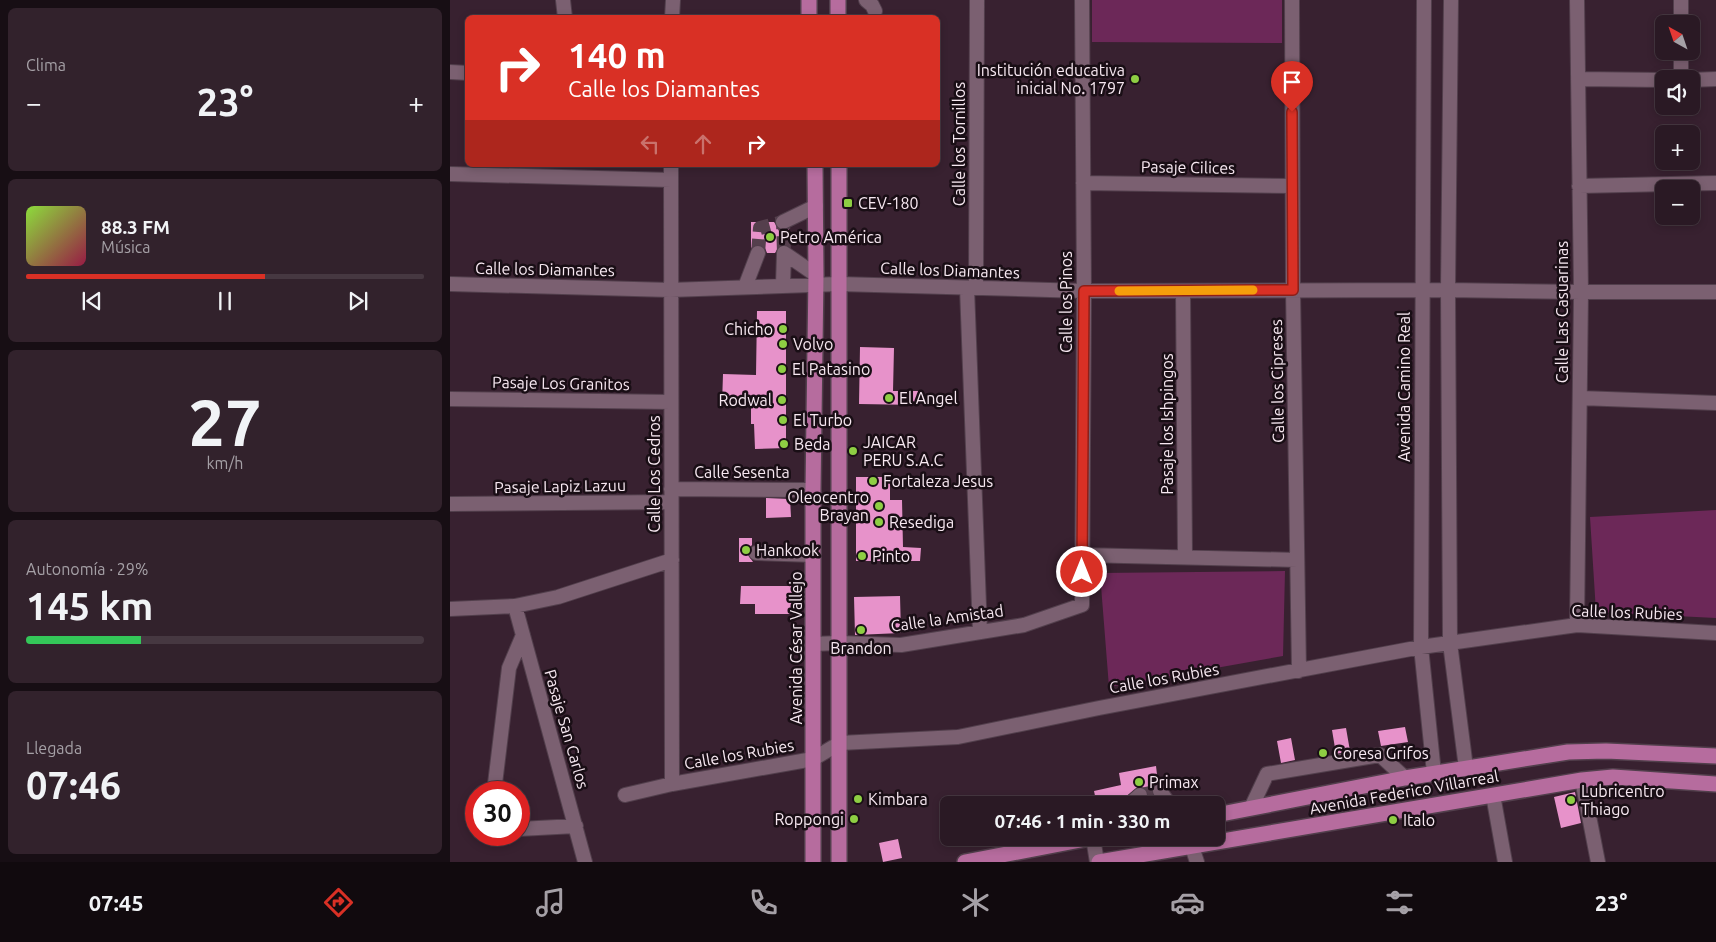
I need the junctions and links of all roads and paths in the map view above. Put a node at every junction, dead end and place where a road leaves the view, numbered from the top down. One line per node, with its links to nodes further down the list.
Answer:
1 (563, 0): 14 (street)
2 (673, 0): 15 (street)
3 (809, 0): 16 (main road)
4 (838, 0): 17 (main road)
5 (866, 0): 13 (street)
6 (977, 0): 43 (street, Calle los Tornillos)
7 (1082, 0): 31 (street, Calle los Pinos)
8 (1292, 0): 33 (street, Calle los Cipreses)
9 (1424, 0): 47 (street, Avenida Camino Real)
10 (1451, 0): 48 (street)
11 (1577, 0): 21 (street, Calle Las Casuarinas)
12 (1681, 0): 18 (street)
13 (875, 11)
14 (565, 15)
15 (672, 15)
16 (809, 15)
17 (838, 15)
18 (1681, 15)
19 (450, 72): 20 (street)
20 (465, 72)
21 (1578, 79): 23 (street); 34 (street, Calle Las Casuarinas)
22 (1716, 79): 24 (street)
23 (1655, 80)
24 (1700, 80)
25 (671, 167): 30 (street, Calle Los Cedros)
26 (815, 167): 35 (main road, Avenida César Vallejo)
27 (839, 167): 40 (main road)
28 (565, 171): 29 (street); 30 (street)
29 (450, 174)
30 (671, 180): 44 (street, Calle Los Cedros)
31 (1083, 183): 33 (street, Pasaje Cilices); 49 (street, Calle los Pinos)
32 (1716, 183): 34 (street)
33 (1292, 186): 46 (street, Calle los Cipreses)
34 (1580, 186): 50 (street, Calle Las Casuarinas)
35 (816, 206): 36 (street); 38 (main road, Avenida César Vallejo)
36 (783, 222)
37 (758, 253): 42 (street)
38 (816, 280): 40 (street, Calle los Diamantes); 41 (street, Calle los Diamantes); 41 (street); 56 (main road, Avenida César Vallejo)
39 (450, 284): 44 (street, Calle los Diamantes)
40 (839, 284): 43 (street, Calle los Diamantes); 57 (main road)
41 (783, 285): 42 (street, Calle los Diamantes)
42 (745, 287): 44 (street, Calle los Diamantes)
43 (971, 288): 49 (street, Calle los Diamantes); 72 (street, Calle los Tornillos)
44 (670, 290): 54 (street, Calle Los Cedros)
45 (1184, 290): 46 (street, Calle los Diamantes); 49 (street, Calle los Diamantes); 65 (street, Pasaje los Ishpingos)
46 (1293, 290): 47 (street, Calle los Diamantes); 67 (street, Calle los Cipreses)
47 (1421, 290): 48 (street, Calle los Diamantes); 78 (street, Avenida Camino Real)
48 (1448, 290): 50 (street); 76 (street)
49 (1084, 291): 64 (street, Calle los Pinos)
50 (1581, 292): 51 (street); 52 (street, Calle Las Casuarinas)
51 (1716, 292)
52 (1580, 398): 55 (street); 71 (street, Calle Las Casuarinas)
53 (450, 399): 54 (street, Pasaje Los Granitos)
54 (671, 402): 59 (street, Calle Los Cedros)
55 (1716, 403)
56 (814, 449): 57 (main road); 58 (main road, Avenida César Vallejo)
57 (838, 450): 63 (main road)
58 (813, 490): 59 (street, Calle Sesenta); 62 (main road, Avenida César Vallejo)
59 (671, 496): 60 (street, Pasaje Lapiz Lazuu); 66 (street, Calle Los Cedros)
60 (450, 504)
61 (756, 553): 62 (street)
62 (814, 555): 63 (main road); 77 (main road, Avenida César Vallejo)
63 (839, 555): 75 (main road)
64 (1082, 555): 65 (street); 68 (street, Calle los Pinos)
65 (1185, 557): 67 (street)
66 (672, 560): 69 (street); 88 (street, Calle Los Cedros)
67 (1297, 560): 79 (street, Calle los Cipreses)
68 (1082, 605): 72 (street, Calle la Amistad)
69 (515, 606): 70 (street); 74 (street, Pasaje San Carlos)
70 (450, 609)
71 (1577, 625): 73 (street, Calle los Rubies); 76 (street, Calle los Rubies)
72 (980, 632): 75 (street, Calle la Amistad)
73 (1716, 633)
74 (523, 635): 87 (street); 96 (street, Pasaje San Carlos)
75 (839, 643): 77 (street, Calle la Amistad); 80 (main road)
76 (1450, 643): 78 (street, Calle los Rubies); 83 (street)
77 (813, 644): 82 (main road, Avenida César Vallejo)
78 (1421, 647): 79 (street, Calle los Rubies); 84 (street, Avenida Camino Real)
79 (1299, 671): 80 (street, Calle los Rubies)
80 (840, 743): 82 (street, Calle los Rubies); 105 (main road)
81 (1716, 756): 83 (main road, Avenida Federico Villarreal)
82 (813, 759): 88 (street, Calle los Rubies); 104 (main road, Avenida César Vallejo)
83 (1466, 768): 84 (main road, Avenida Federico Villarreal)
84 (1434, 773): 85 (main road, Avenida Federico Villarreal)
85 (1405, 778): 94 (main road, Avenida Federico Villarreal); 94 (street)
86 (1582, 780): 89 (main road, Avenida Federico Villarreal); 92 (main road, Avenida Federico Villarreal); 110 (street)
87 (495, 781)
88 (672, 784): 91 (street, Calle los Rubies)
89 (1716, 784)
90 (1160, 791): 93 (street)
91 (625, 795)
92 (1493, 795): 98 (main road, Avenida Federico Villarreal); 109 (street)
93 (1164, 796)
94 (1251, 808): 95 (main road, Avenida Federico Villarreal)
95 (1225, 813)
96 (576, 826): 97 (street); 103 (street, Pasaje San Carlos)
97 (530, 828)
98 (1225, 837)
99 (1050, 846): 106 (main road)
100 (1094, 846): 107 (street)
101 (1172, 846): 107 (main road, Avenida Federico Villarreal)
102 (1192, 846): 108 (street)
103 (585, 862)
104 (813, 862)
105 (839, 862)
106 (965, 862)
107 (1098, 862)
108 (1197, 862)
109 (1505, 862)
110 (1598, 862)

